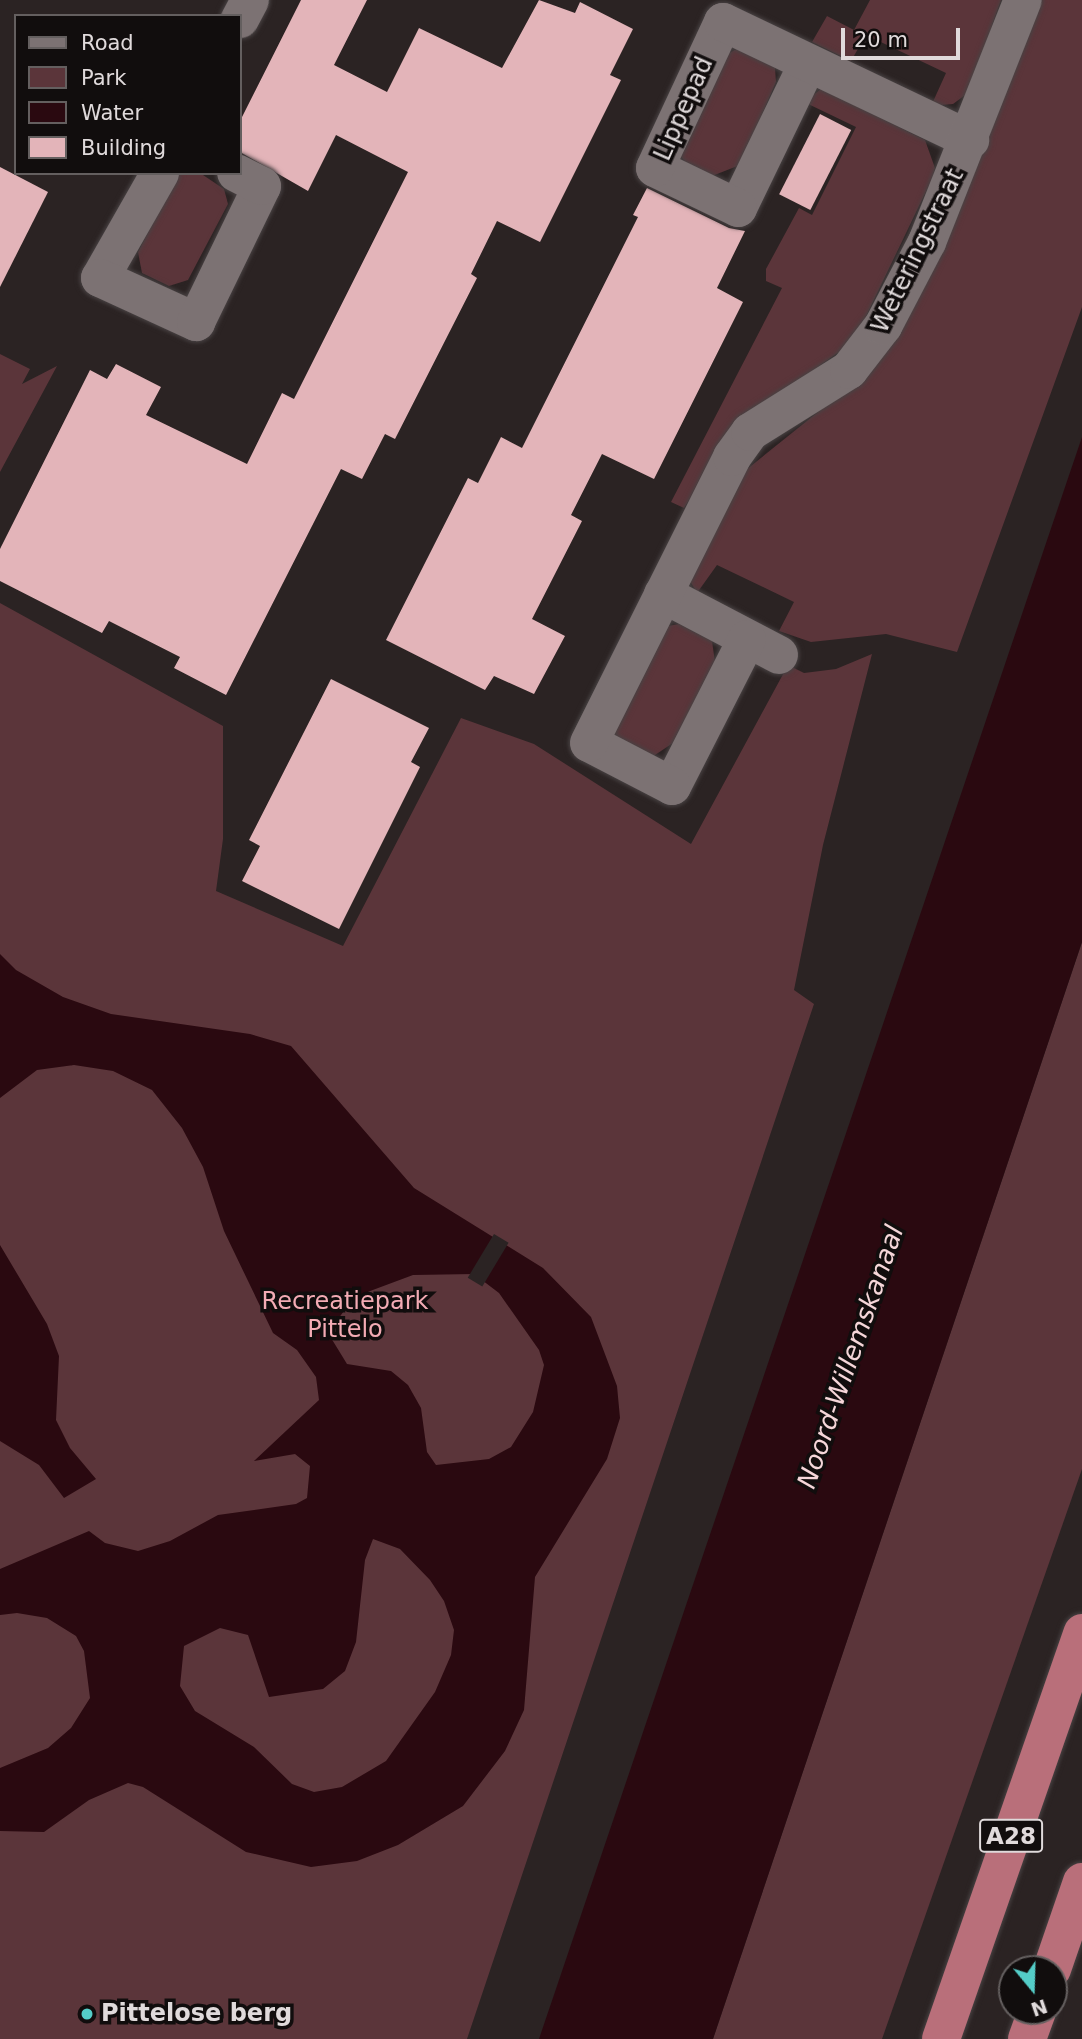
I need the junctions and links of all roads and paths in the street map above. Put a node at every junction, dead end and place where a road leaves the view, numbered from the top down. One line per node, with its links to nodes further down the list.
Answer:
1 (1023, 0): 3 (street, Weteringstraat)
2 (807, 63): 2 (street, Lippepad); 3 (street, Lippepad)
3 (970, 139): 6 (street, Weteringstraat)
4 (159, 175): 5 (street)
5 (240, 175)
6 (663, 594): 6 (street, Weteringstraat)
7 (1082, 1633): 10 (highway, A28)
8 (1082, 1882): 9 (highway)
9 (1057, 1955)
10 (941, 2039)

